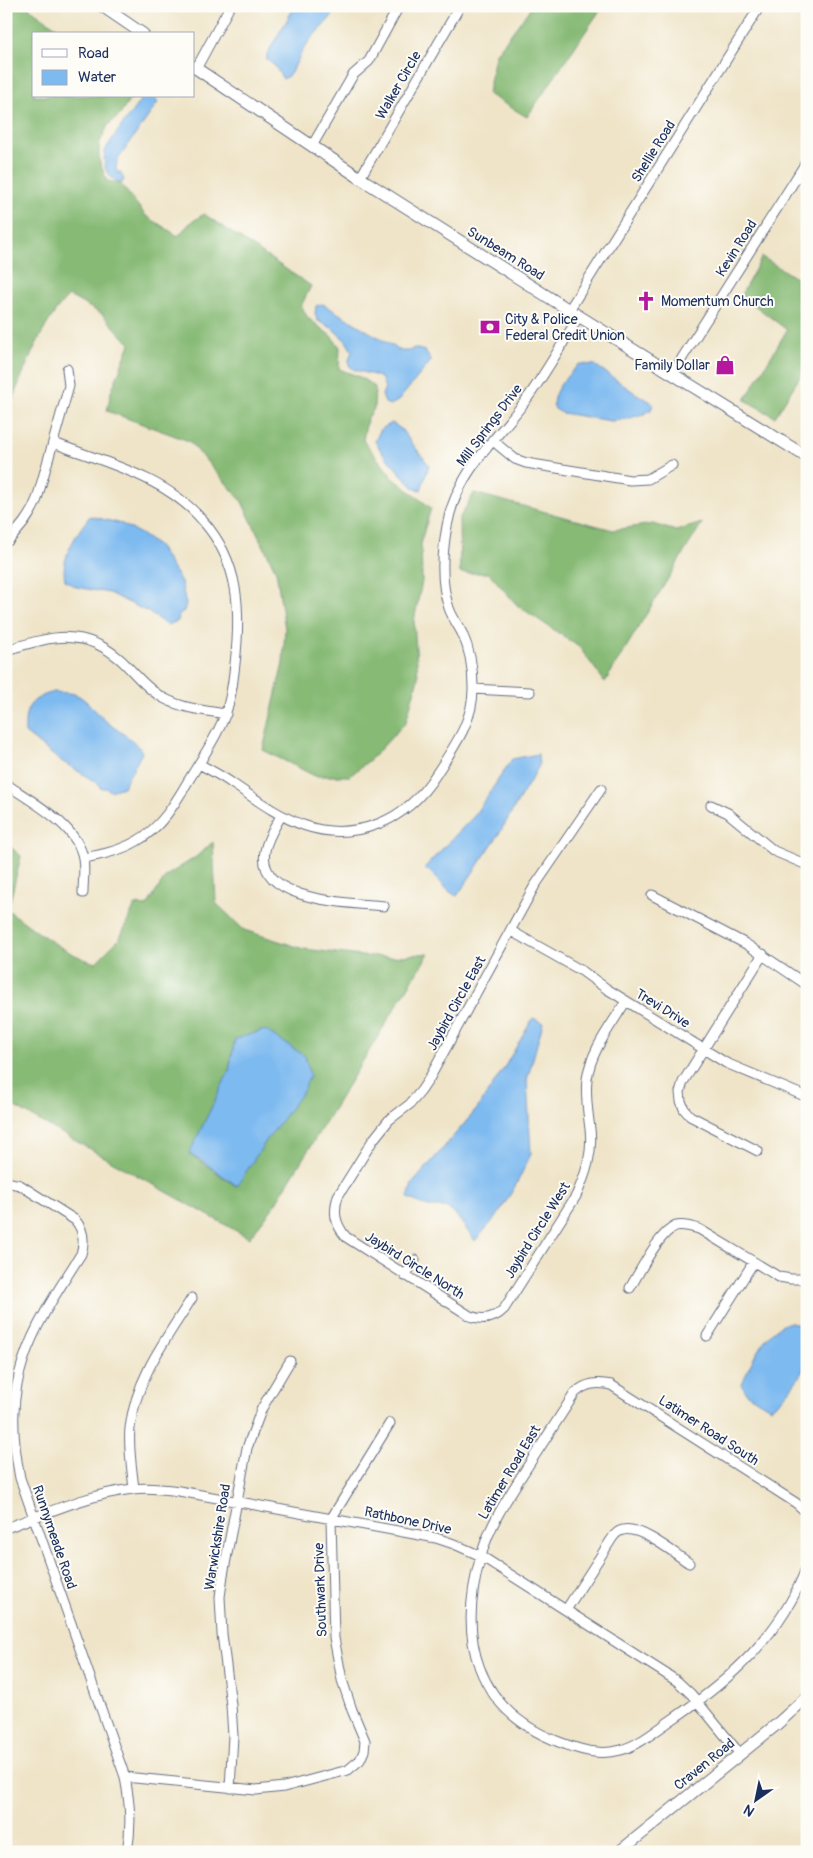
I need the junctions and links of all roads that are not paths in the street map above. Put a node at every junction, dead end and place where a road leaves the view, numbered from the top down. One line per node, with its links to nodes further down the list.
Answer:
1 (102, 6): 6 (street)
2 (230, 6): 7 (street)
3 (399, 6): 8 (street)
4 (460, 6): 10 (street, Walker Circle)
5 (760, 6): 11 (street, Shellie Road)
6 (140, 32)
7 (195, 68): 8 (street, Sunbeam Road)
8 (312, 146): 10 (street, Sunbeam Road)
9 (807, 161): 13 (street, Kevin Road)
10 (360, 178): 11 (street, Sunbeam Road)
11 (574, 313): 13 (street, Sunbeam Road); 14 (street, Mill Springs Drive)
12 (66, 369): 15 (street)
13 (672, 374): 16 (street, Sunbeam Road)
14 (492, 440): 17 (street); 20 (street, Mill Springs Drive)
15 (54, 443): 18 (street); 22 (street)
16 (807, 456)
17 (672, 465)
18 (8, 541)
19 (6, 650): 22 (street)
20 (474, 689): 21 (street); 27 (street, Mill Springs Drive)
21 (530, 692)
22 (226, 714): 23 (street)
23 (199, 764): 27 (street, Mill Springs Drive); 28 (street)
24 (6, 784): 28 (street)
25 (601, 789): 33 (street, Jaybird Circle East)
26 (710, 805): 29 (street)
27 (281, 816): 32 (street)
28 (83, 858): 30 (street)
29 (807, 865)
30 (83, 893)
31 (652, 894): 34 (street)
32 (384, 906)
33 (511, 932): 36 (street, Trevi Drive); 41 (street, Jaybird Circle East)
34 (763, 954): 35 (street); 37 (street)
35 (807, 985)
36 (626, 1001): 37 (street, Trevi Drive); 48 (street, Jaybird Circle West)
37 (703, 1050): 38 (street, Trevi Drive); 39 (street)
38 (807, 1097)
39 (758, 1151)
40 (6, 1182): 56 (street, Runnymeade Road)
41 (338, 1225): 44 (street, Jaybird Circle North)
42 (415, 1260): 44 (street)
43 (753, 1263): 45 (street); 46 (street); 49 (street)
44 (406, 1276): 48 (street, Jaybird Circle North)
45 (807, 1279)
46 (630, 1288)
47 (192, 1298): 53 (street)
48 (484, 1319)
49 (707, 1336)
50 (290, 1361): 54 (street, Warwickshire Road)
51 (591, 1383): 55 (street, Latimer Road South); 59 (street, Latimer Road East)
52 (390, 1423): 57 (street)
53 (134, 1489): 54 (street, Rathbone Drive); 56 (street, Rathbone Drive)
54 (236, 1501): 57 (street, Rathbone Drive); 67 (street, Warwickshire Road)
55 (807, 1513)
56 (34, 1518): 58 (street, Rathbone Drive); 66 (street, Runnymeade Road)
57 (331, 1519): 59 (street, Rathbone Drive); 67 (street, Southwark Drive)
58 (6, 1528)
59 (481, 1556): 62 (street, Rathbone Drive); 64 (street, Latimer Road East)
60 (689, 1563): 62 (street)
61 (807, 1566): 64 (street, Latimer Road East)
62 (566, 1610): 64 (street, Rathbone Drive)
63 (806, 1701): 65 (street, Craven Road)
64 (698, 1702): 65 (street, Rathbone Drive)
65 (740, 1754): 69 (street, Craven Road)
66 (125, 1777): 67 (street); 68 (street, Runnymeade Road)
67 (230, 1788)
68 (127, 1852)
69 (620, 1852)

